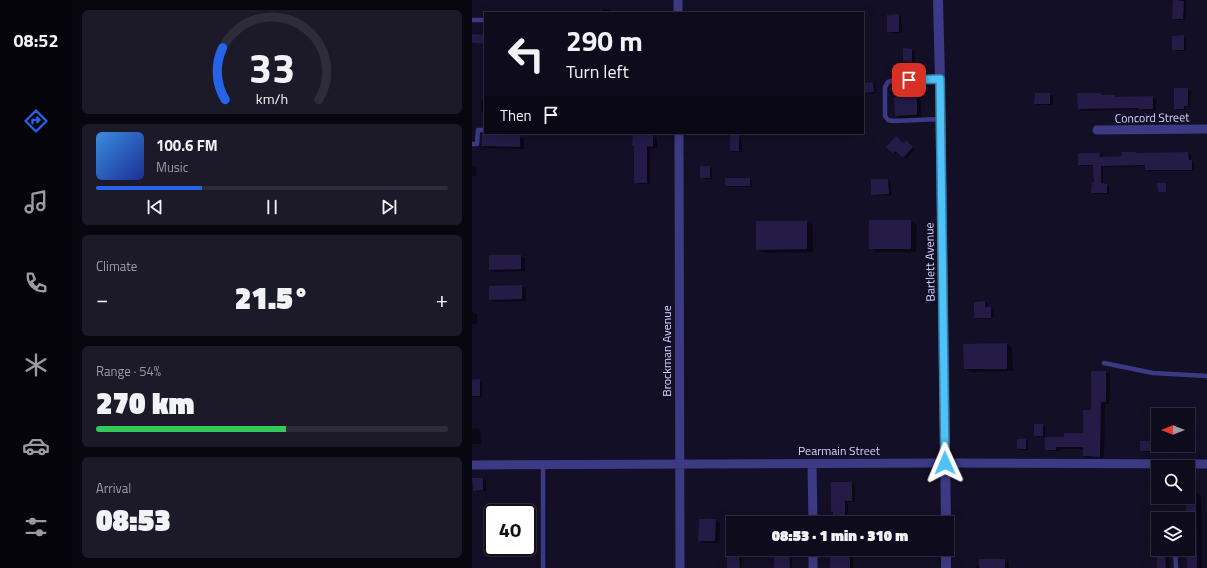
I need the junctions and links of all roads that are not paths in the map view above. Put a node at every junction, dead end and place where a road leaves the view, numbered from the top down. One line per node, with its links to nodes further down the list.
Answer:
1 (678, 0): 3 (street)
2 (938, 0): 6 (street, Bartlett Avenue)
3 (678, 12)
4 (472, 20): 5 (lane)
5 (484, 20)
6 (940, 79): 7 (street, Bartlett Avenue); 7 (lane)
7 (941, 119): 15 (street, Bartlett Avenue)
8 (1207, 129): 10 (street, Concord Street)
9 (484, 130): 12 (lane)
10 (1097, 130)
11 (678, 134): 16 (street, Brockman Avenue)
12 (472, 144)
13 (1104, 362): 14 (lane)
14 (1207, 376)
15 (945, 463): 17 (street, Pearmain Street); 18 (street, Pearmain Street); 22 (street, Bartlett Avenue)
16 (680, 464): 17 (street, Pearmain Street); 20 (street, Pearmain Street); 27 (street, Brockman Avenue)
17 (812, 464): 21 (street)
18 (1207, 464)
19 (472, 465): 20 (street, Pearmain Street)
20 (543, 465): 26 (lane)
21 (813, 516)
22 (946, 516)
23 (813, 556): 28 (street)
24 (946, 556): 29 (street)
25 (1175, 556): 30 (lane)
26 (543, 568)
27 (680, 568)
28 (813, 568)
29 (946, 568)
30 (1176, 568)

